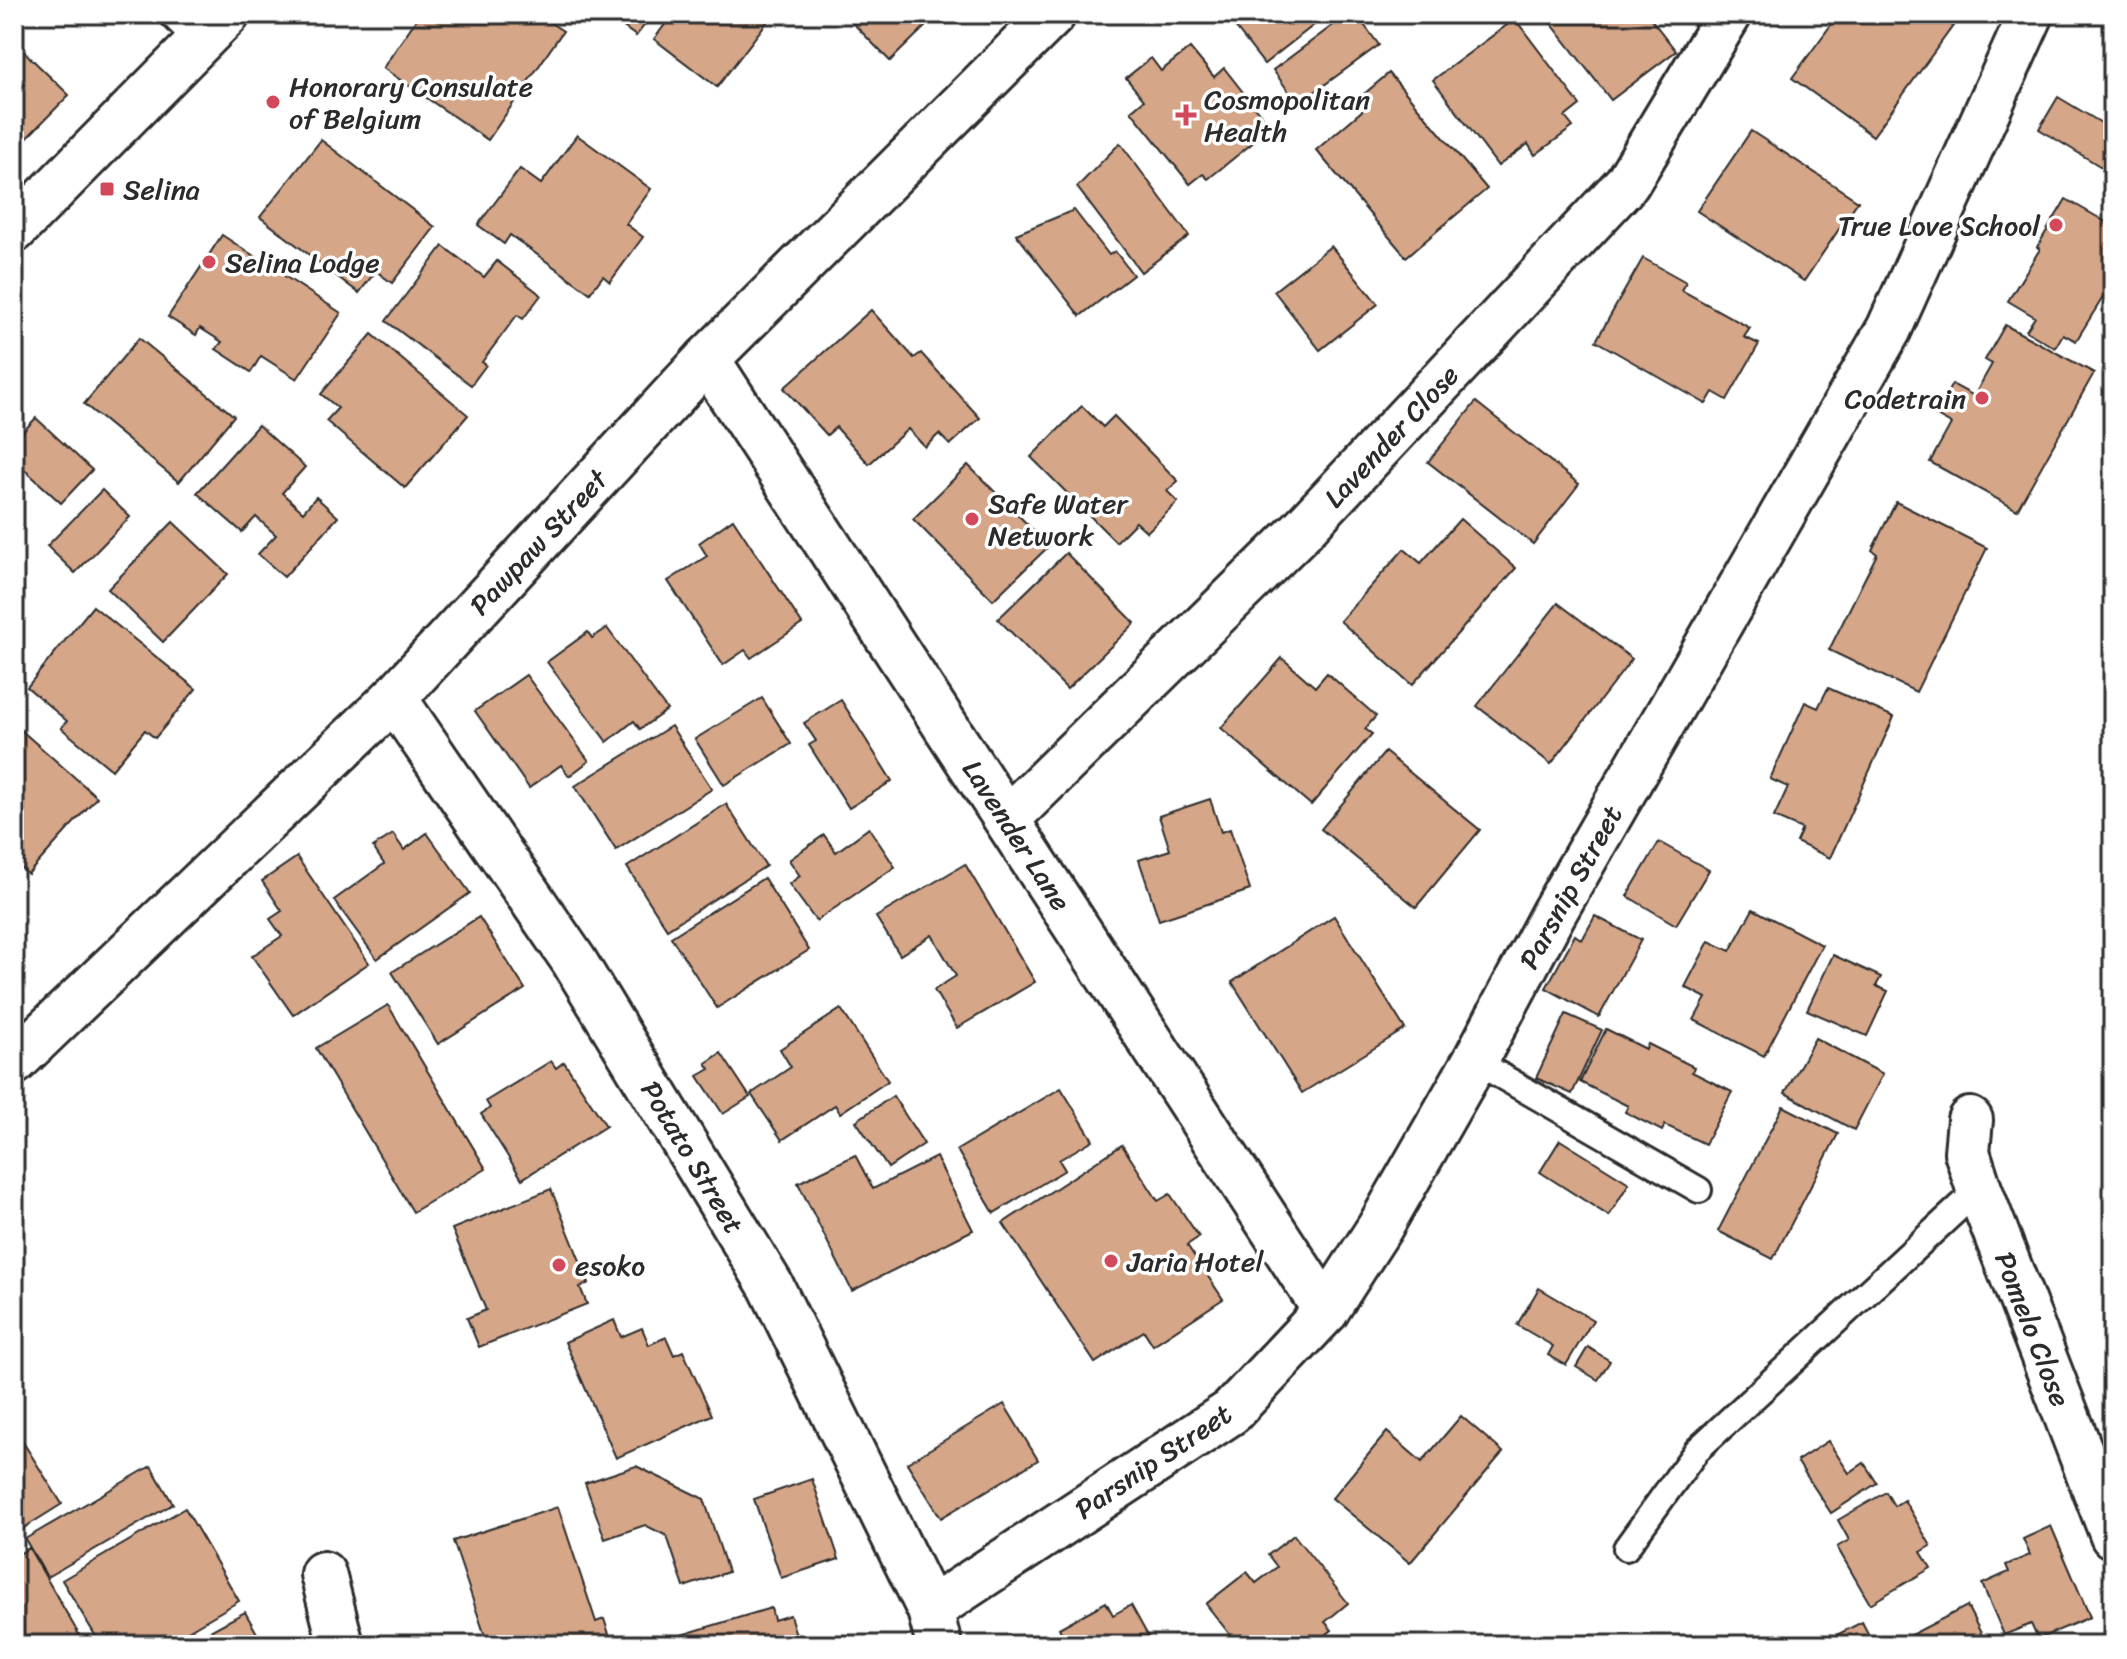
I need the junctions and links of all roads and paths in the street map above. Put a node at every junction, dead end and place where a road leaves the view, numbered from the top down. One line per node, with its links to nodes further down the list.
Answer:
1 (1053, 14): 6 (street, Pawpaw Street)
2 (1729, 14): 8 (street, Lavender Close)
3 (2031, 14): 9 (street, Parsnip Street)
4 (199, 23): 5 (street)
5 (14, 230)
6 (707, 359): 7 (street, Pawpaw Street); 8 (street, Lavender Lane)
7 (394, 698): 10 (street, Pawpaw Street); 18 (street, Potato Street)
8 (1007, 819): 14 (street, Lavender Lane)
9 (1475, 1061): 13 (lane); 14 (street, Parsnip Street)
10 (14, 1062)
11 (1970, 1120): 12 (street, Pomelo Close)
12 (1979, 1189): 15 (street, Pomelo Close); 16 (lane)
13 (1699, 1190)
14 (1326, 1311): 18 (street, Parsnip Street)
15 (2113, 1536)
16 (1626, 1548)
17 (323, 1574): 19 (street)
18 (934, 1627)
19 (341, 1645)

